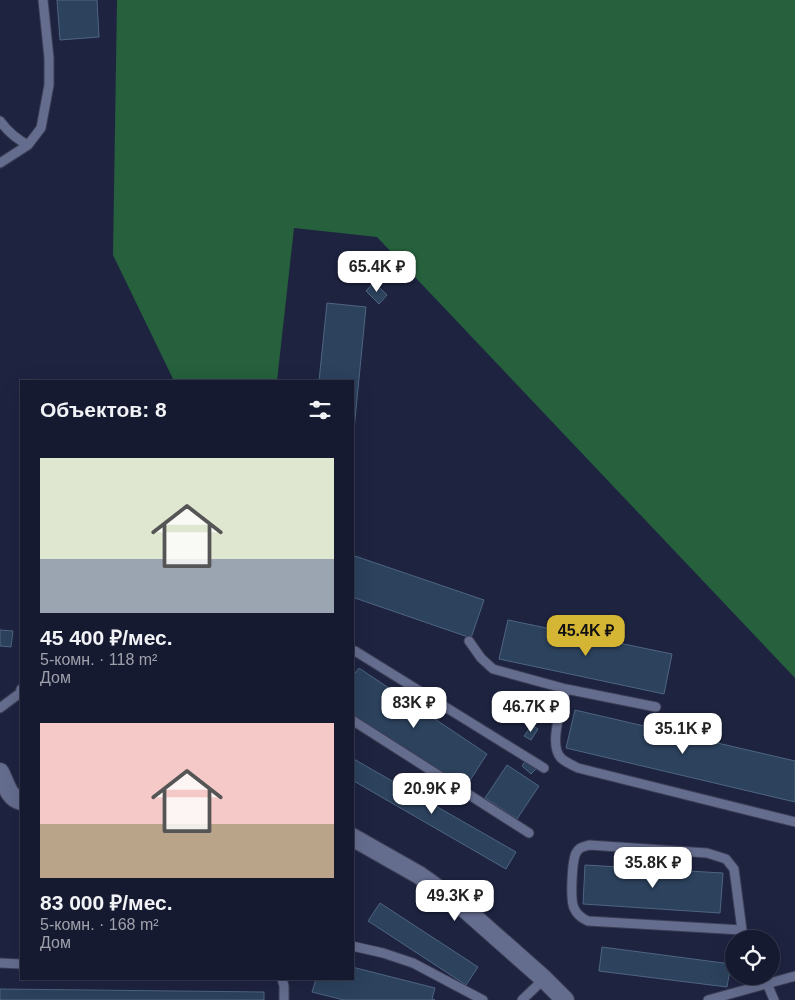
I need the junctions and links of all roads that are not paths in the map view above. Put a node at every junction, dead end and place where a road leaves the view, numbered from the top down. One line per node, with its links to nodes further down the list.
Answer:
1 (44, 0): 3 (lane)
2 (0, 121): 3 (lane)
3 (28, 145): 4 (lane)
4 (0, 162)
5 (469, 641): 7 (lane)
6 (354, 651): 12 (lane)
7 (566, 689): 9 (lane); 15 (lane)
8 (20, 693): 10 (lane)
9 (656, 707)
10 (0, 708)
11 (354, 721): 16 (lane)
12 (544, 768)
13 (0, 772): 14 (street)
14 (20, 801)
15 (795, 822)
16 (529, 833)
17 (354, 838): 24 (street)
18 (744, 934): 18 (lane)
19 (354, 947): 29 (lane)
20 (0, 963): 21 (lane)
21 (20, 964)
22 (795, 976): 23 (lane)
23 (780, 978)
24 (544, 979): 30 (lane); 31 (street)
25 (282, 980): 28 (lane)
26 (751, 985): 32 (lane)
27 (767, 985): 33 (lane)
28 (284, 1000)
29 (483, 1000)
30 (522, 1000)
31 (565, 1000)
32 (708, 1000)
33 (774, 1000)

